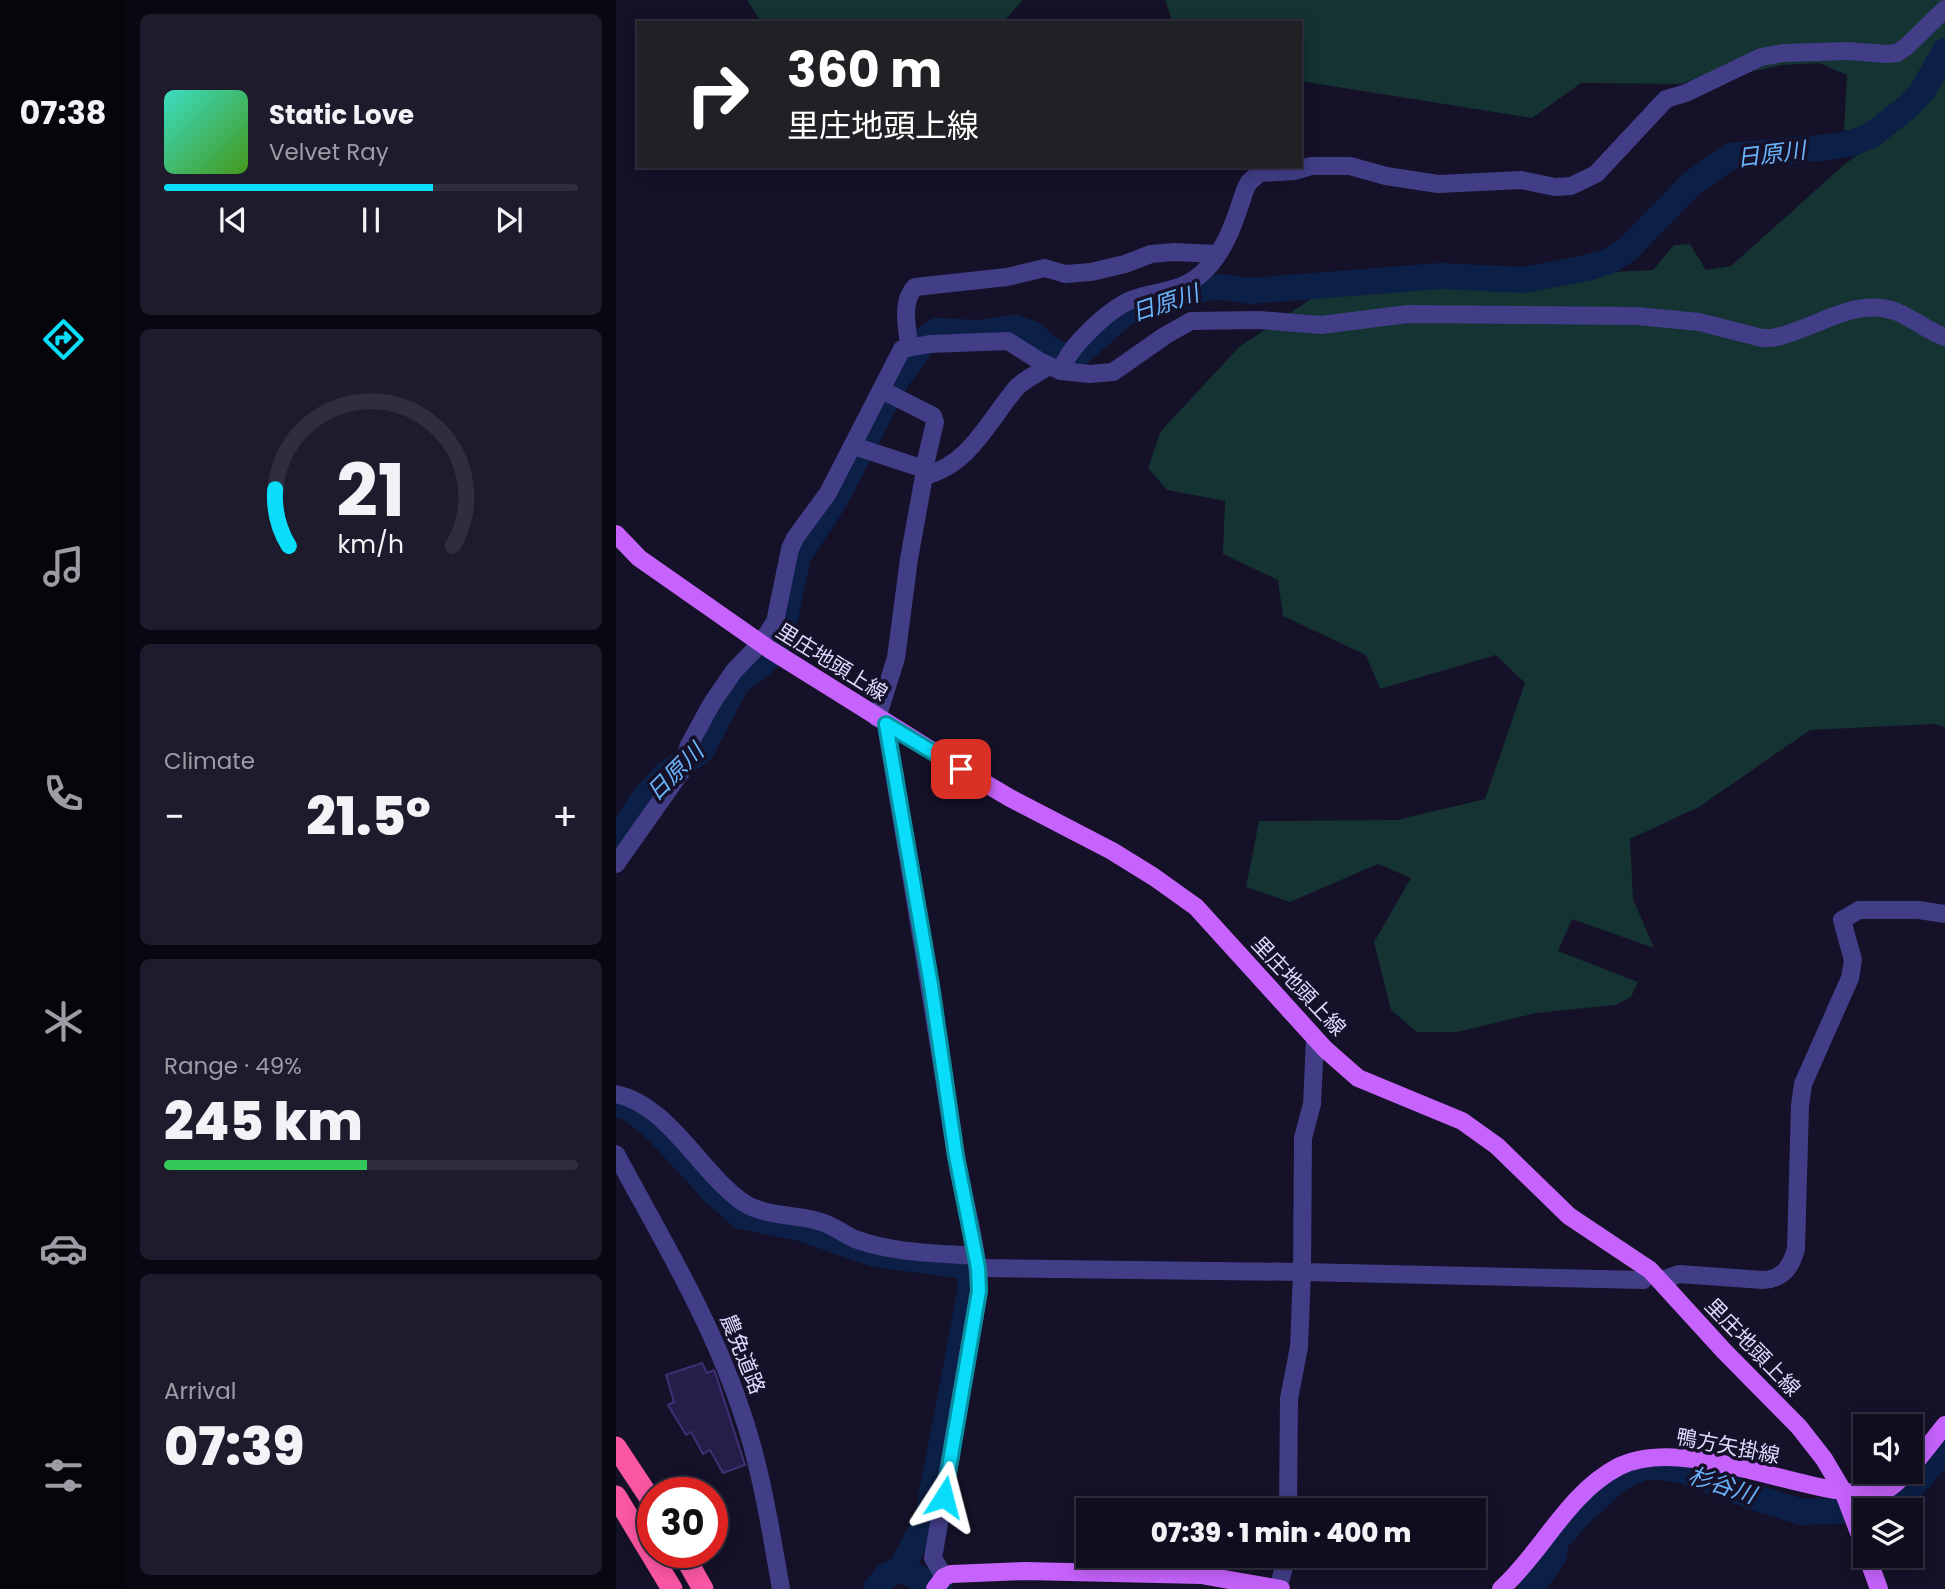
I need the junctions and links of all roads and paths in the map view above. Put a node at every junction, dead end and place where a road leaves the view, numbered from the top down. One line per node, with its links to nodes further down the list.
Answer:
1 (1945, 9): 2 (street)
2 (1216, 254): 4 (street); 5 (street)
3 (1945, 337): 5 (street)
4 (918, 345): 5 (street); 6 (street)
5 (1061, 362): 8 (street)
6 (887, 392): 7 (street); 8 (street)
7 (860, 448): 8 (street); 10 (street)
8 (924, 472): 11 (street)
9 (616, 534): 10 (main road, 里庄地頭上線)
10 (769, 649): 11 (main road, 里庄地頭上線); 12 (street)
11 (882, 721): 14 (main road, 里庄地頭上線); 17 (street)
12 (616, 864)
13 (1945, 914): 19 (street)
14 (1315, 1039): 18 (street); 19 (main road, 里庄地頭上線)
15 (616, 1094): 17 (street)
16 (616, 1154): 35 (street, 農免道路)
17 (977, 1262): 18 (street); 32 (street)
18 (1302, 1272): 19 (street); 27 (street)
19 (1655, 1275): 26 (main road, 里庄地頭上線)
20 (1944, 1428): 22 (main road, 鴨方矢掛線)
21 (616, 1447): 23 (highway)
22 (1923, 1454)
23 (637, 1479)
24 (1893, 1484): 26 (main road, 鴨方矢掛線)
25 (616, 1496): 33 (highway)
26 (1845, 1497): 28 (main road, 里庄地頭上線); 37 (main road, 鴨方矢掛線)
27 (1288, 1498)
28 (1853, 1516)
29 (691, 1568): 34 (highway)
30 (1284, 1568): 36 (street)
31 (1871, 1568): 38 (main road, 里庄地頭上線)
32 (939, 1583): 36 (main road)
33 (672, 1589)
34 (703, 1589)
35 (781, 1589)
36 (1279, 1589)
37 (1501, 1589)
38 (1879, 1589)

